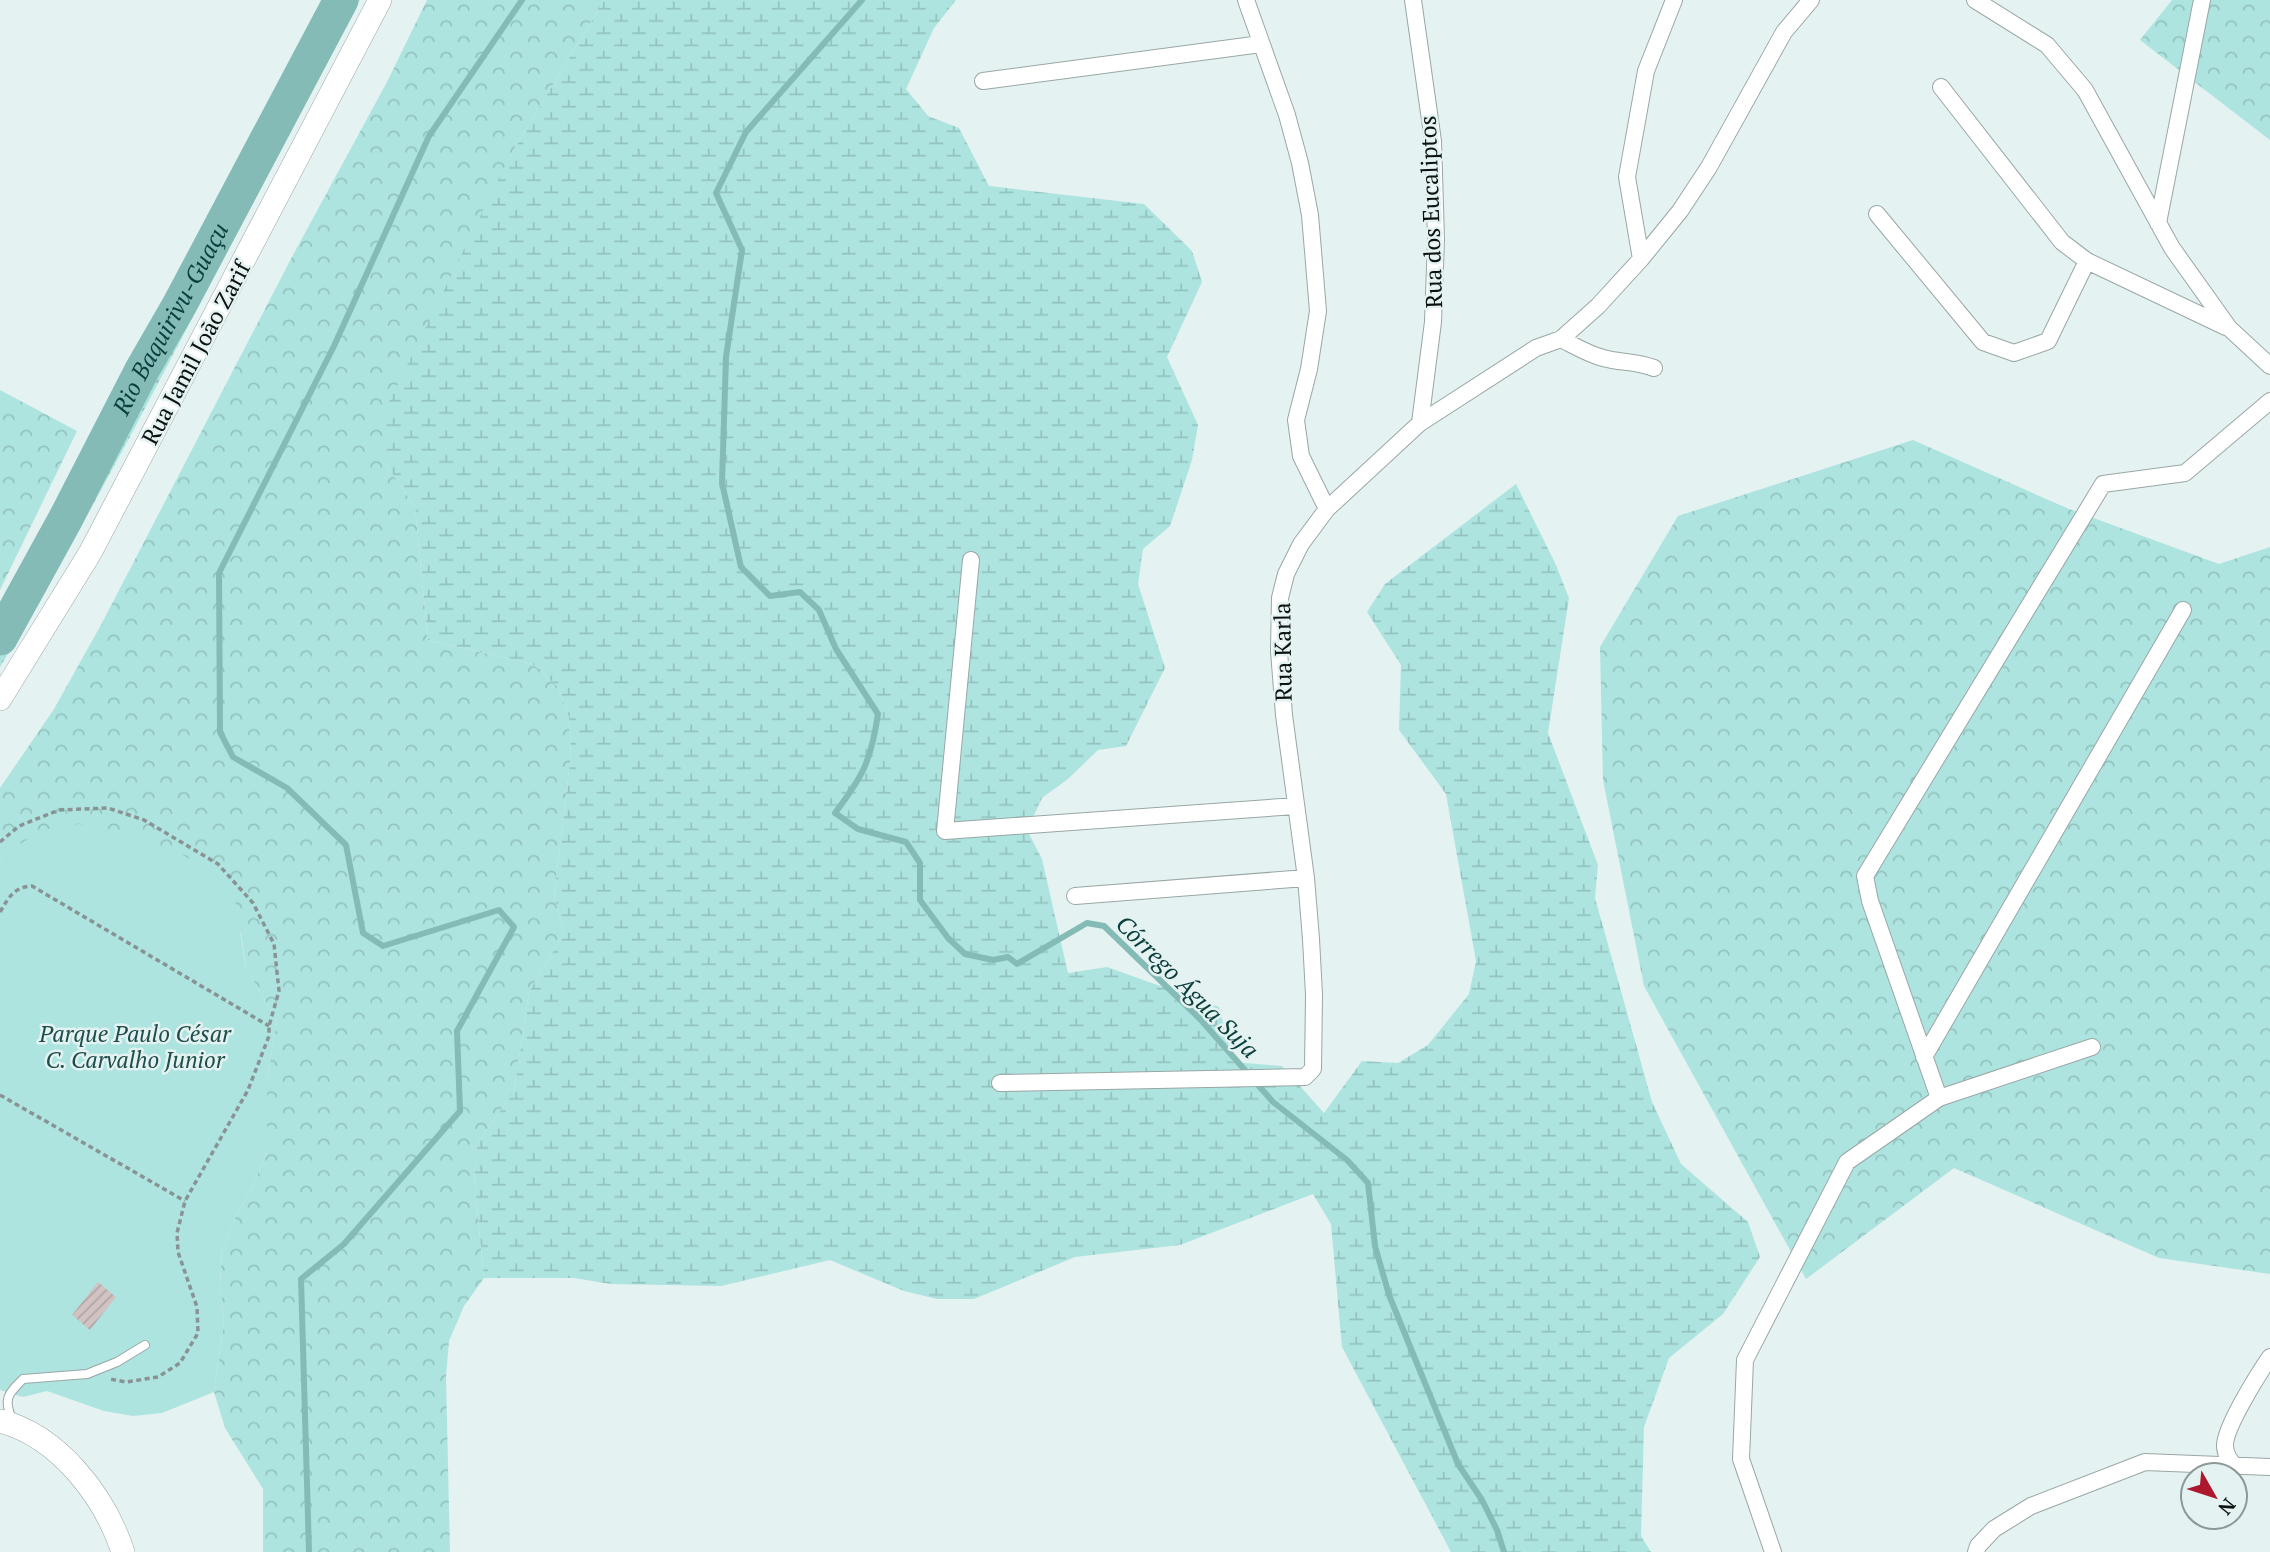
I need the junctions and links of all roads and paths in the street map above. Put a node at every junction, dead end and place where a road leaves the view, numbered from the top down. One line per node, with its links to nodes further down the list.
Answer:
1 (380, 0): 24 (main road, Rua Jamil João Zarif)
2 (1245, 0): 8 (street)
3 (1413, 0): 20 (street, Rua dos Eucaliptos)
4 (1674, 0): 13 (street)
5 (1811, 0): 13 (street)
6 (1975, 0): 12 (street)
7 (2202, 0): 12 (street)
8 (1261, 44): 9 (street); 21 (street)
9 (984, 81)
10 (1941, 88): 14 (street)
11 (1877, 214): 14 (street)
12 (2158, 223): 15 (street)
13 (1642, 259): 16 (street)
14 (2087, 261): 15 (street)
15 (2228, 328): 17 (street)
16 (1562, 339): 18 (street); 20 (street, Rua Karla)
17 (2270, 366)
18 (1654, 369)
19 (2270, 401): 32 (street)
20 (1420, 423): 21 (street, Rua Karla)
21 (1327, 509): 25 (street, Rua Karla)
22 (971, 561): 25 (street)
23 (2183, 610): 32 (street)
24 (0, 699)
25 (1296, 806): 27 (street, Rua Karla)
26 (0, 842): 30 (path)
27 (1306, 878): 28 (street); 33 (street, Rua Karla)
28 (1075, 896)
29 (0, 912): 30 (path)
30 (269, 1026): 36 (path)
31 (2092, 1046): 35 (street)
32 (1924, 1056): 35 (street)
33 (1000, 1083)
34 (0, 1095): 36 (path)
35 (1939, 1098): 46 (street)
36 (185, 1201): 39 (path)
37 (145, 1345): 39 (lane)
38 (2270, 1357): 41 (street)
39 (88, 1374): 40 (lane)
40 (8, 1423): 45 (main road)
41 (2230, 1461)
42 (2179, 1463): 47 (street)
43 (2249, 1466): 44 (street)
44 (2270, 1467)
45 (123, 1552)
46 (1773, 1552)
47 (1976, 1552)

